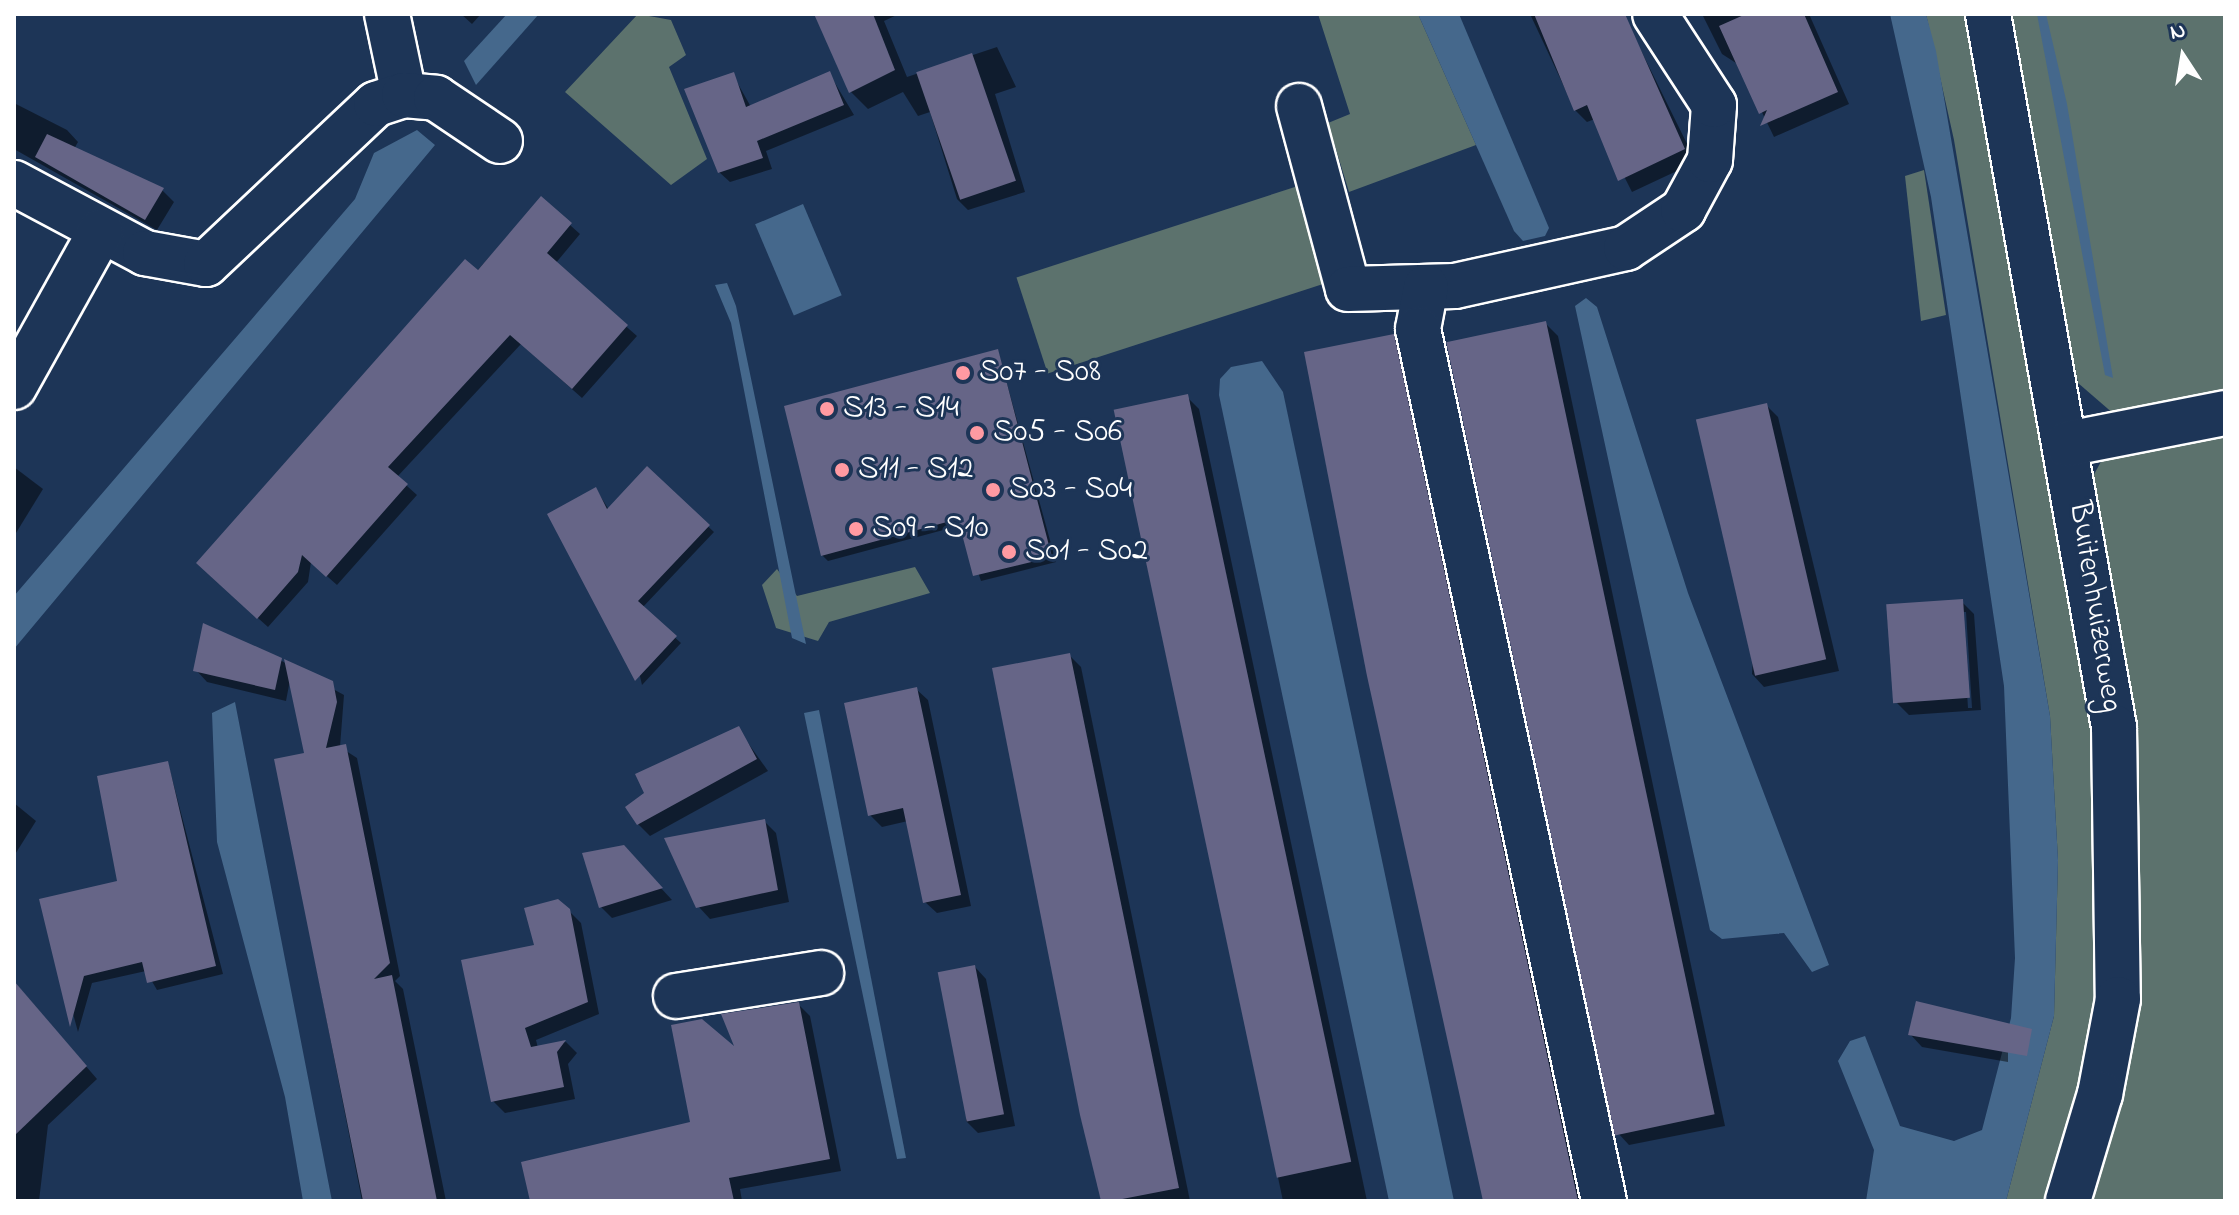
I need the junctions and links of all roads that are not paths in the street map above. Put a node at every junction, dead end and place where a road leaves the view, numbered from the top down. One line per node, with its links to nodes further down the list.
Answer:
1 (387, 14): 4 (street)
2 (1655, 14): 9 (street)
3 (1988, 14): 12 (street, Buitenhuizerweg)
4 (404, 95): 6 (street); 8 (street)
5 (1299, 106): 9 (street)
6 (500, 141)
7 (14, 183): 8 (street)
8 (101, 231): 10 (street)
9 (1426, 287): 15 (street)
10 (14, 387)
11 (2225, 413): 12 (street)
12 (2067, 444): 16 (street, Buitenhuizerweg)
13 (821, 973): 14 (street)
14 (676, 996)
15 (1604, 1201)
16 (2068, 1201)

